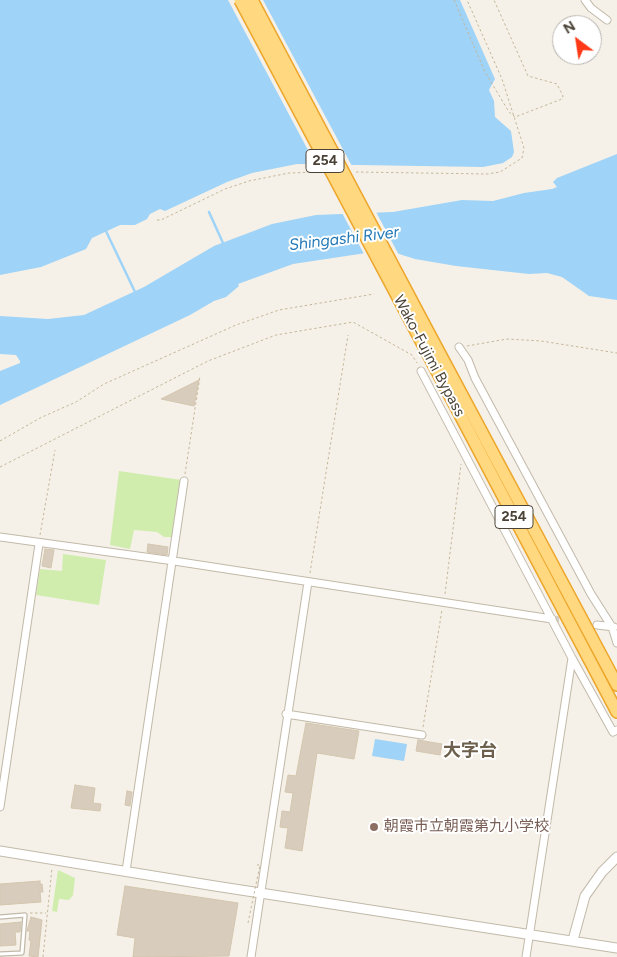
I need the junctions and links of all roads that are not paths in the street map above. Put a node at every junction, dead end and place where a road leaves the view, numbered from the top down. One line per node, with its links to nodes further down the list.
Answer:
1 (240, 0): 18 (highway, Wako-Fujimi Bypass / 254, bridge)
2 (252, 0): 17 (highway, Wako-Fujimi Bypass / 254, bridge)
3 (585, 0): 4 (street)
4 (607, 20)
5 (459, 347): 14 (street)
6 (421, 371): 12 (street)
7 (184, 481): 10 (street)
8 (0, 537): 9 (street)
9 (39, 544): 10 (street); 22 (street)
10 (174, 561): 11 (street); 25 (street)
11 (308, 582): 12 (street); 19 (street)
12 (552, 619): 16 (street)
13 (597, 625): 14 (street)
14 (614, 627): 15 (street)
15 (617, 642)
16 (572, 658): 20 (street); 28 (street)
17 (617, 685)
18 (617, 712)
19 (286, 714): 21 (street); 26 (street)
20 (617, 730)
21 (422, 735)
22 (0, 807)
23 (0, 851): 25 (street)
24 (617, 857): 29 (street)
25 (126, 871): 26 (street)
26 (261, 893): 28 (street); 32 (street)
27 (0, 917): 31 (lane)
28 (529, 934): 29 (street); 33 (street)
29 (573, 940): 30 (street)
30 (617, 948)
31 (0, 954)
32 (251, 957)
33 (526, 957)

